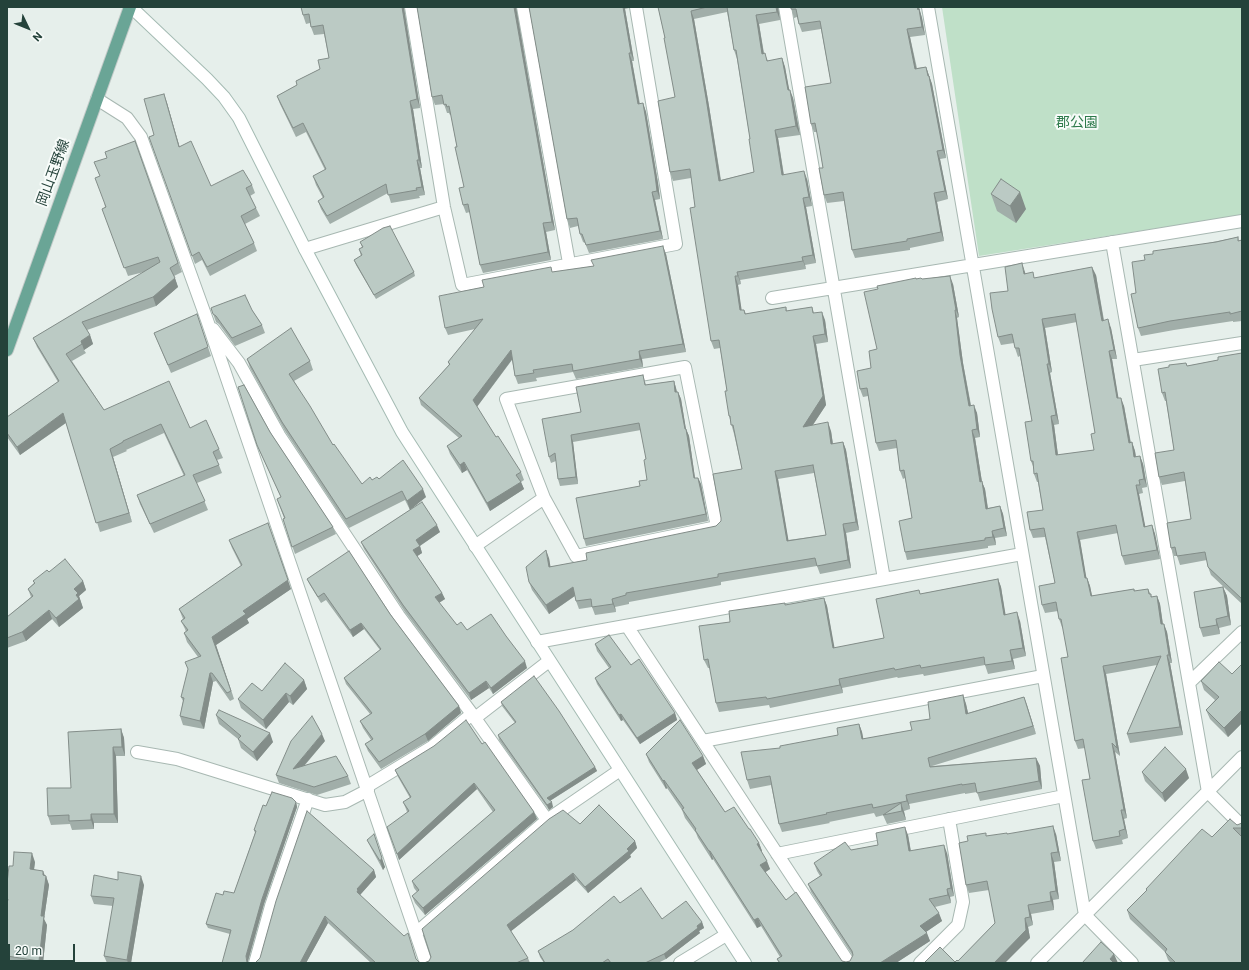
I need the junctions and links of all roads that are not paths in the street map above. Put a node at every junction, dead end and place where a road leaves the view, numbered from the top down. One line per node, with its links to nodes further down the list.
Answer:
1 (130, 7): 7 (main road, 岡山玉野線); 11 (street)
2 (412, 7): 8 (street)
3 (523, 7): 12 (street)
4 (636, 7): 12 (street)
5 (785, 7): 14 (street)
6 (928, 7): 13 (street)
7 (97, 98): 16 (street); 18 (main road, 岡山玉野線)
8 (444, 207): 11 (street); 12 (street)
9 (1242, 220): 10 (street)
10 (1112, 242): 13 (street); 19 (street)
11 (305, 249): 21 (street)
12 (569, 263)
13 (972, 265): 14 (street); 22 (street)
14 (834, 288): 15 (street); 23 (street)
15 (772, 298)
16 (207, 320): 30 (street); 35 (street)
17 (1242, 344): 19 (street)
18 (7, 350)
19 (1133, 360): 29 (street)
20 (544, 498): 20 (street); 21 (street)
21 (475, 546): 26 (street)
22 (1022, 554): 23 (street); 28 (street)
23 (884, 579): 24 (street)
24 (628, 626): 26 (street); 31 (street)
25 (1242, 632): 29 (street)
26 (537, 642): 27 (street)
27 (549, 660): 30 (street); 34 (street)
28 (1043, 676): 31 (street); 37 (street)
29 (1189, 683): 36 (street)
30 (474, 716): 35 (street); 40 (street)
31 (703, 740): 42 (street)
32 (137, 752): 38 (street)
33 (1242, 757): 36 (street)
34 (620, 770): 40 (street); 45 (street)
35 (367, 788): 38 (street); 44 (street)
36 (1208, 792): 41 (street); 43 (street)
37 (1064, 796): 39 (street); 43 (street)
38 (308, 799): 46 (street)
39 (948, 819): 42 (street); 51 (street)
40 (547, 820): 44 (street)
41 (1242, 826)
42 (777, 854): 50 (street)
43 (1085, 915): 52 (street); 53 (street)
44 (416, 933): 47 (street)
45 (726, 935): 48 (street); 49 (street)
46 (255, 963)
47 (426, 963)
48 (680, 963)
49 (745, 963)
50 (849, 963)
51 (920, 963)
52 (1037, 963)
53 (1132, 963)

